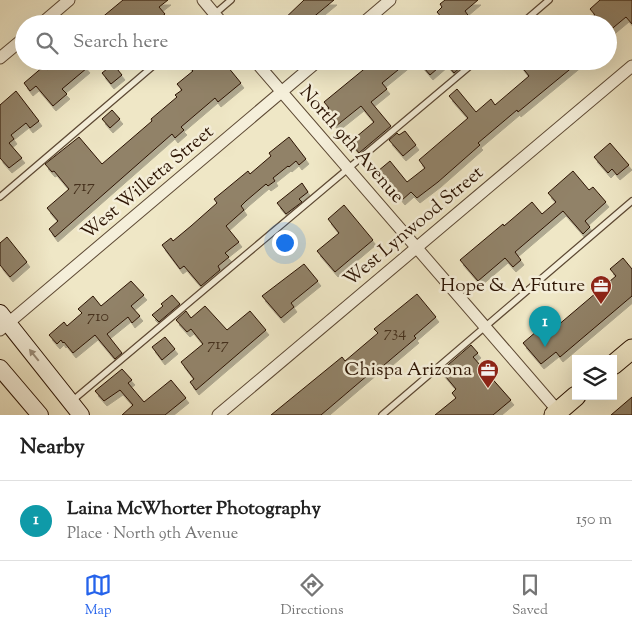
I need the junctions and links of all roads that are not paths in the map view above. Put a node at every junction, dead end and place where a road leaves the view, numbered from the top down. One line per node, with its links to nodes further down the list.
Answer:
1 (69, 0): 7 (street)
2 (202, 0): 6 (street)
3 (231, 0): 6 (lane)
4 (390, 0): 8 (street)
5 (548, 0): 9 (lane)
6 (214, 14)
7 (52, 15)
8 (372, 15)
9 (530, 15)
10 (15, 46): 11 (street)
11 (0, 58)
12 (632, 66): 21 (street, West Lynwood Street)
13 (148, 70): 19 (lane)
14 (263, 70): 17 (street, North 9th Avenue)
15 (308, 70): 17 (street, West Willetta Street)
16 (465, 70): 18 (lane)
17 (282, 92): 18 (street, North 9th Avenue); 22 (street, West Willetta Street)
18 (349, 169): 21 (street, North 9th Avenue); 28 (lane)
19 (0, 196)
20 (632, 201): 23 (lane)
21 (417, 248): 23 (street, North 9th Avenue); 32 (street, West Lynwood Street)
22 (3, 322): 28 (main road, one-way to 22)
23 (485, 327): 29 (street, North 9th Avenue); 33 (lane)
24 (632, 349): 25 (main road)
25 (617, 362)
26 (0, 368): 30 (main road)
27 (572, 399): 29 (main road)
28 (72, 401): 31 (main road)
29 (556, 413)
30 (40, 415)
31 (81, 415)
32 (218, 415)
33 (382, 415)

